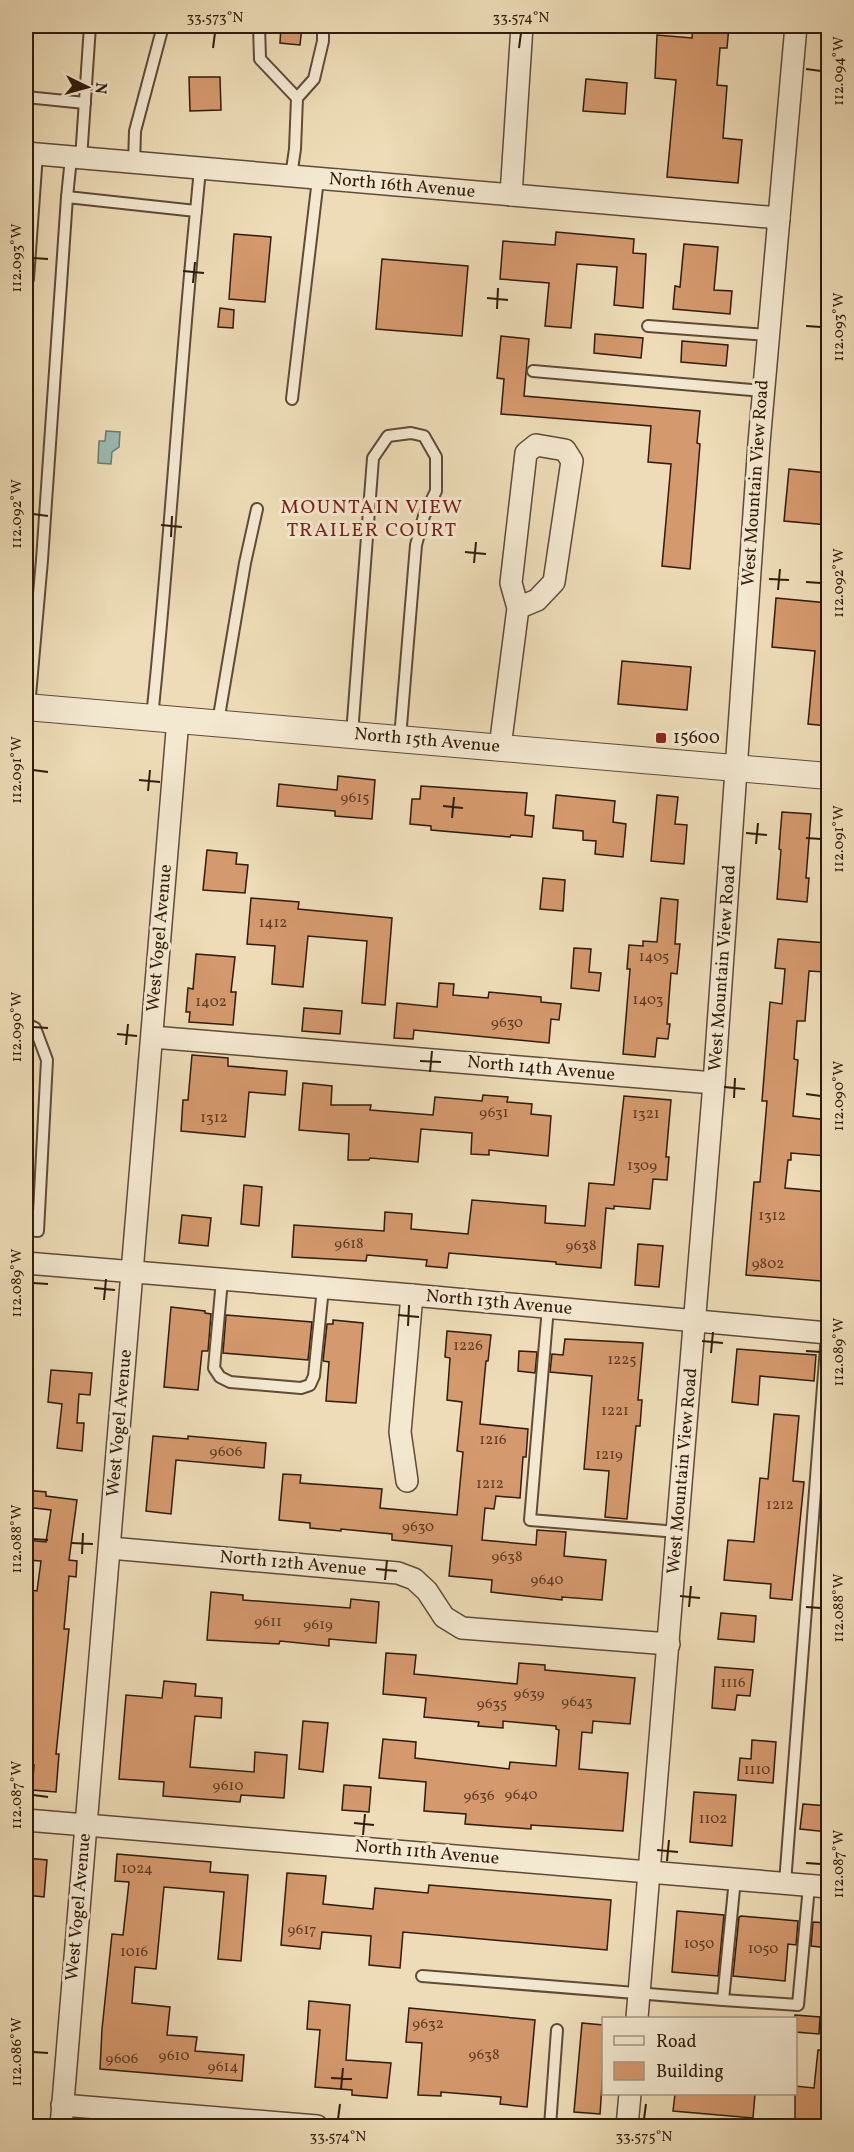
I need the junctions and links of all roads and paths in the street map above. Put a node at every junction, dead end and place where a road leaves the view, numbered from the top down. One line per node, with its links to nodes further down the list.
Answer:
1 (90, 26): 9 (lane)
2 (163, 26): 12 (lane)
3 (259, 26): 8 (lane)
4 (323, 26): 8 (lane)
5 (522, 26): 16 (street)
6 (796, 26): 19 (street, West Mountain View Road)
7 (26, 97): 9 (lane)
8 (297, 98): 14 (lane)
9 (85, 103): 11 (lane)
10 (31, 154): 11 (street, North 16th Avenue); 20 (lane)
11 (76, 159): 12 (street, North 16th Avenue); 17 (lane)
12 (134, 164): 13 (street, North 16th Avenue)
13 (200, 169): 14 (street, North 16th Avenue); 18 (lane)
14 (291, 176): 15 (street, North 16th Avenue)
15 (318, 179): 16 (street, North 16th Avenue); 25 (lane)
16 (511, 195): 19 (street, North 16th Avenue)
17 (67, 197): 18 (lane); 28 (lane)
18 (196, 211): 29 (lane)
19 (779, 219): 22 (street, West Mountain View Road)
20 (26, 282)
21 (648, 326): 22 (lane)
22 (768, 335): 24 (street, West Mountain View Road)
23 (532, 371): 24 (lane)
24 (763, 391): 35 (street, West Mountain View Road)
25 (292, 399)
26 (257, 509): 31 (lane)
27 (518, 608): 27 (street); 34 (street)
28 (27, 707): 29 (street, North 15th Avenue)
29 (152, 717): 30 (street, North 15th Avenue)
30 (178, 719): 31 (street, North 15th Avenue); 38 (street, West Vogel Avenue)
31 (218, 722): 32 (street, North 15th Avenue)
32 (352, 734): 33 (street, North 15th Avenue); 33 (lane)
33 (400, 738): 34 (street, North 15th Avenue)
34 (500, 747): 35 (street, North 15th Avenue)
35 (736, 767): 36 (street, North 15th Avenue); 39 (street, West Mountain View Road)
36 (828, 776)
37 (26, 1024): 40 (lane)
38 (152, 1037): 39 (street, North 14th Avenue); 42 (street, West Vogel Avenue)
39 (714, 1083): 47 (street, West Mountain View Road)
40 (26, 1230)
41 (26, 1263): 42 (street, North 13th Avenue)
42 (133, 1272): 43 (street, North 13th Avenue); 51 (street, West Vogel Avenue)
43 (222, 1280): 44 (street, North 13th Avenue); 44 (lane)
44 (323, 1288): 45 (street, North 13th Avenue)
45 (411, 1295): 46 (street, North 13th Avenue); 49 (street)
46 (548, 1307): 47 (street, North 13th Avenue); 50 (lane)
47 (695, 1320): 48 (street, North 13th Avenue); 50 (street, West Mountain View Road)
48 (828, 1329): 57 (lane)
49 (407, 1481)
50 (679, 1532): 52 (street, West Mountain View Road)
51 (110, 1548): 52 (street, North 12th Avenue); 54 (street, West Vogel Avenue)
52 (669, 1644): 55 (street, West Mountain View Road)
53 (26, 1820): 54 (street, North 11th Avenue)
54 (86, 1826): 55 (street, North 11th Avenue); 65 (street, West Vogel Avenue)
55 (650, 1871): 56 (street, North 11th Avenue); 60 (street, West Mountain View Road)
56 (735, 1879): 57 (street, North 11th Avenue); 61 (lane)
57 (785, 1883): 58 (street, North 11th Avenue)
58 (819, 1887): 61 (lane)
59 (422, 1976): 60 (lane)
60 (639, 1994): 61 (lane); 62 (street, West Mountain View Road)
61 (723, 2001)
62 (637, 2017)
63 (557, 2030): 68 (lane)
64 (630, 2095): 69 (street)
65 (62, 2105): 66 (street, West Vogel Avenue); 67 (street)
66 (61, 2127)
67 (318, 2127)
68 (550, 2127)
69 (627, 2127)

